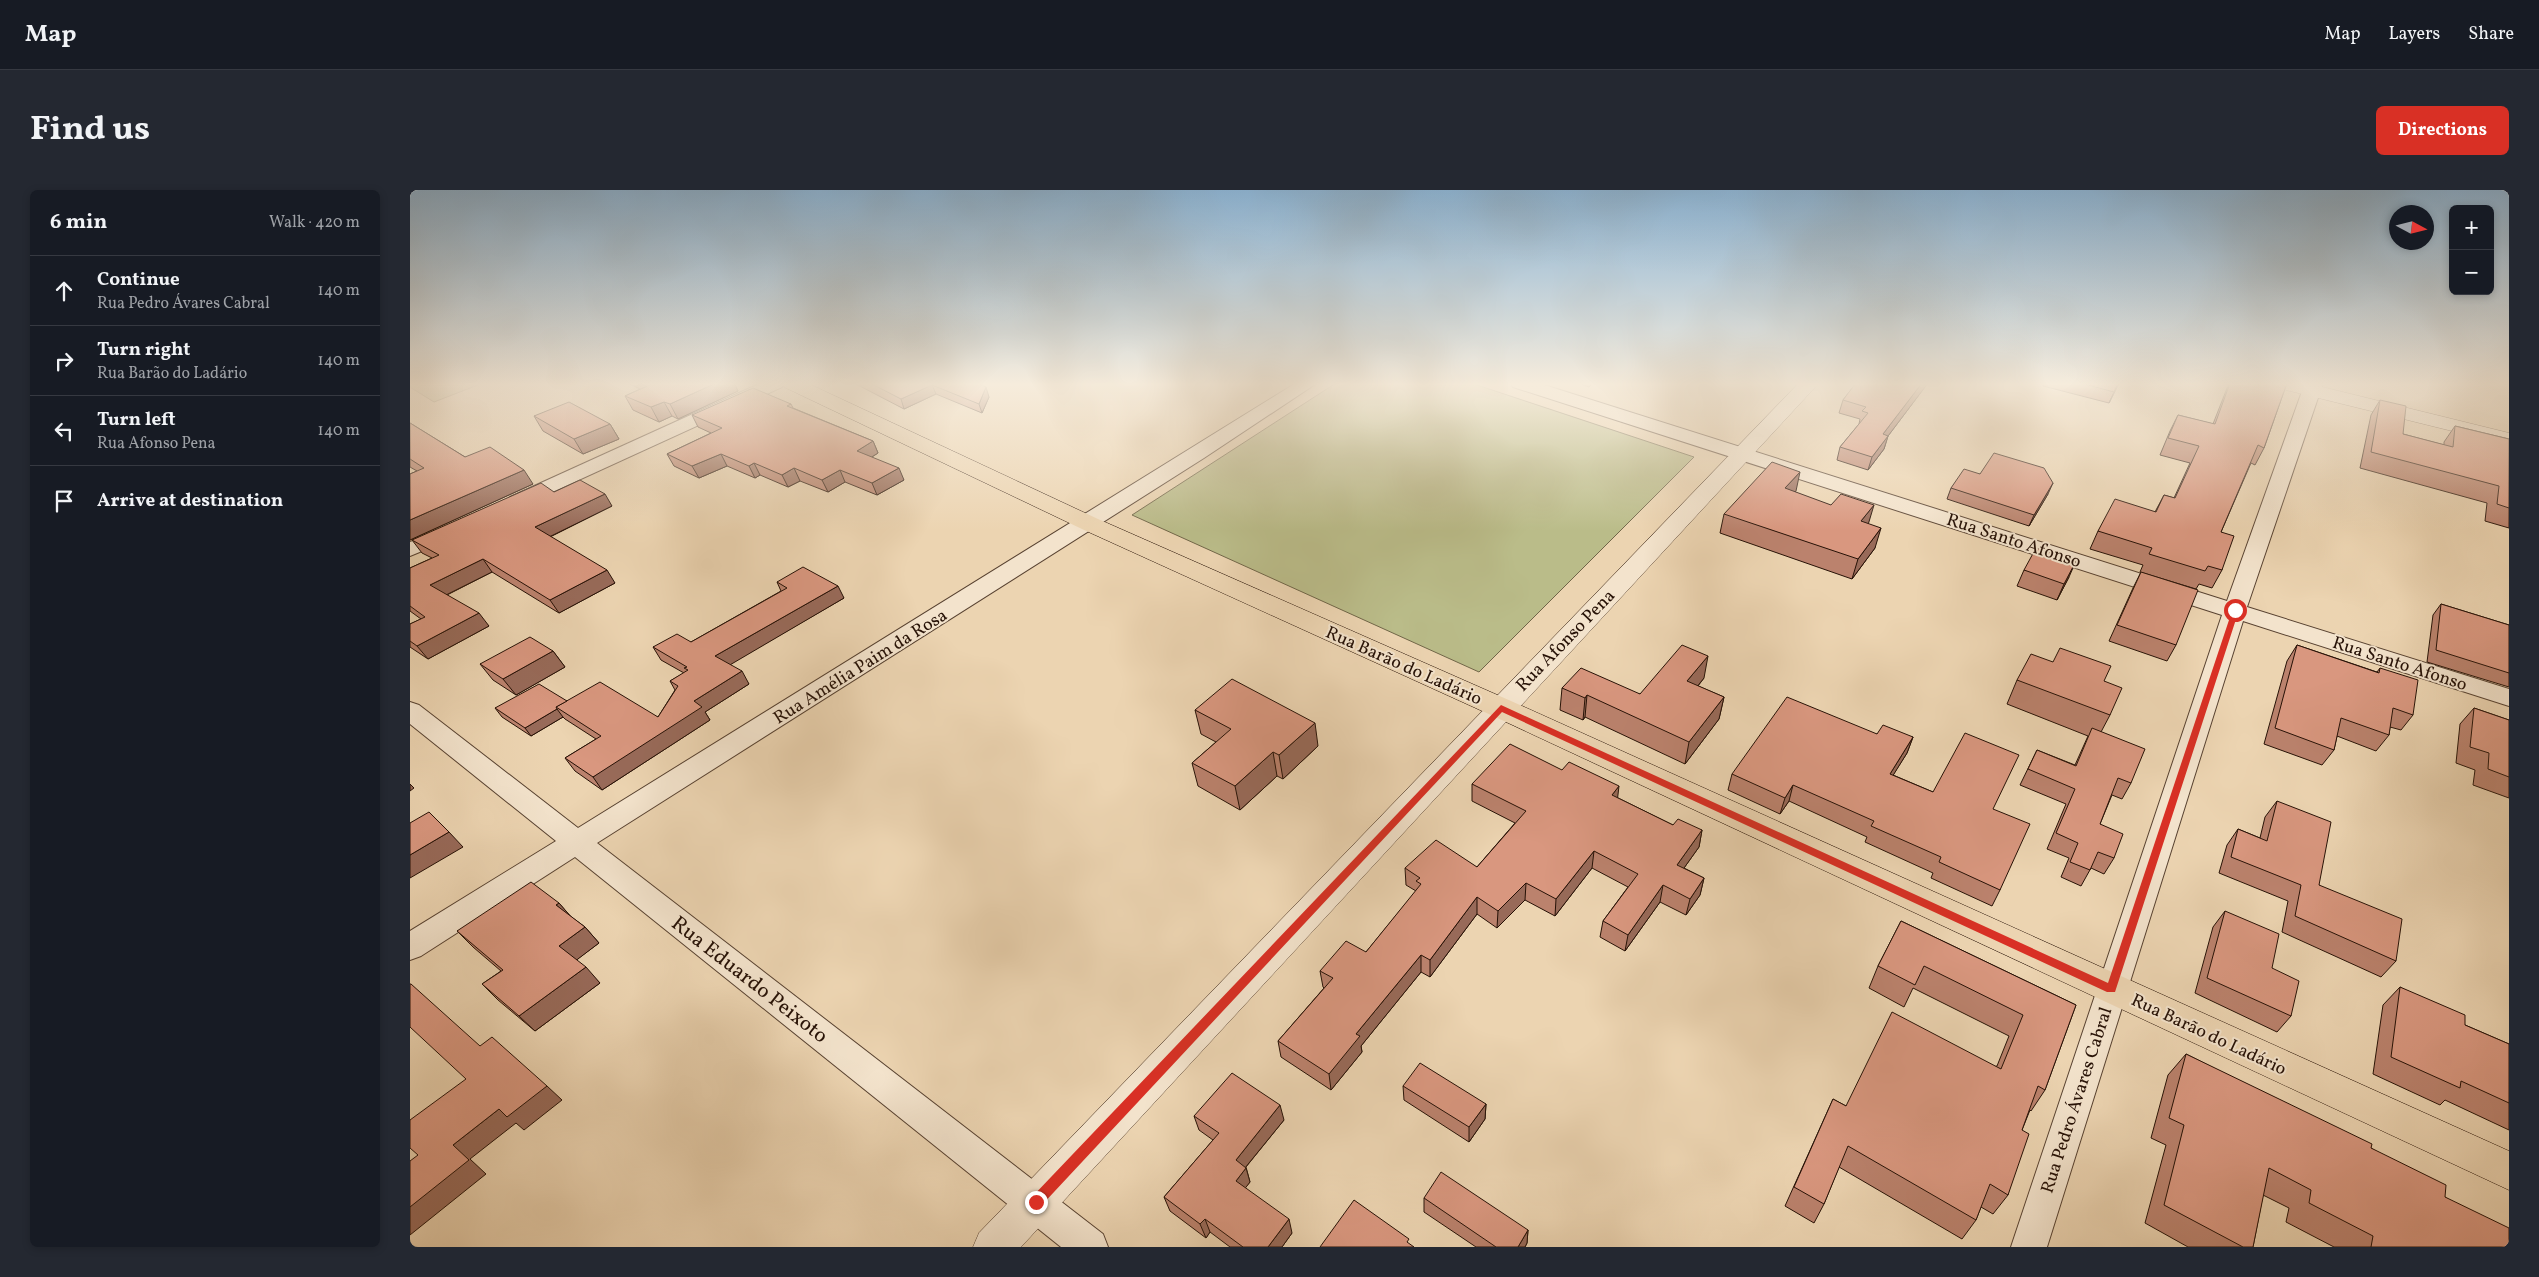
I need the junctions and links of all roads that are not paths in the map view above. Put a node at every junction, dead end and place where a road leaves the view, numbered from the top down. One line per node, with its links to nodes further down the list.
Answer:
1 (668, 432): 10 (street)
2 (896, 432): 11 (main road, Rua Barão do Ladário)
3 (1232, 432): 11 (street, Rua Amélia Paim da Rosa)
4 (1674, 432): 9 (street, Rua Santo Afonso)
5 (1763, 432): 9 (street, Rua Afonso Pena)
6 (2297, 432): 14 (street, Rua Pedro Ávares Cabral)
7 (2484, 432): 8 (street)
8 (2509, 439)
9 (1742, 454): 14 (street, Rua Santo Afonso); 16 (street, Rua Afonso Pena)
10 (499, 510)
11 (1090, 524): 16 (main road, Rua Barão do Ladário); 18 (street, Rua Amélia Paim da Rosa)
12 (464, 526): 13 (street)
13 (410, 550)
14 (2235, 610): 15 (street, Rua Santo Afonso); 20 (street, Rua Pedro Ávares Cabral)
15 (2509, 698)
16 (1501, 708): 20 (main road, Rua Barão do Ladário); 22 (street, Rua Afonso Pena)
17 (410, 711): 18 (street, Rua Eduardo Peixoto)
18 (575, 842): 19 (street, Rua Amélia Paim da Rosa); 22 (street, Rua Eduardo Peixoto)
19 (410, 946)
20 (2111, 989): 21 (main road, Rua Barão do Ladário); 25 (street, Rua Pedro Ávares Cabral)
21 (2509, 1171)
22 (1036, 1202): 23 (street, Rua Afonso Pena); 24 (street, Rua Eduardo Peixoto)
23 (993, 1247)
24 (1090, 1247)
25 (2029, 1247)

